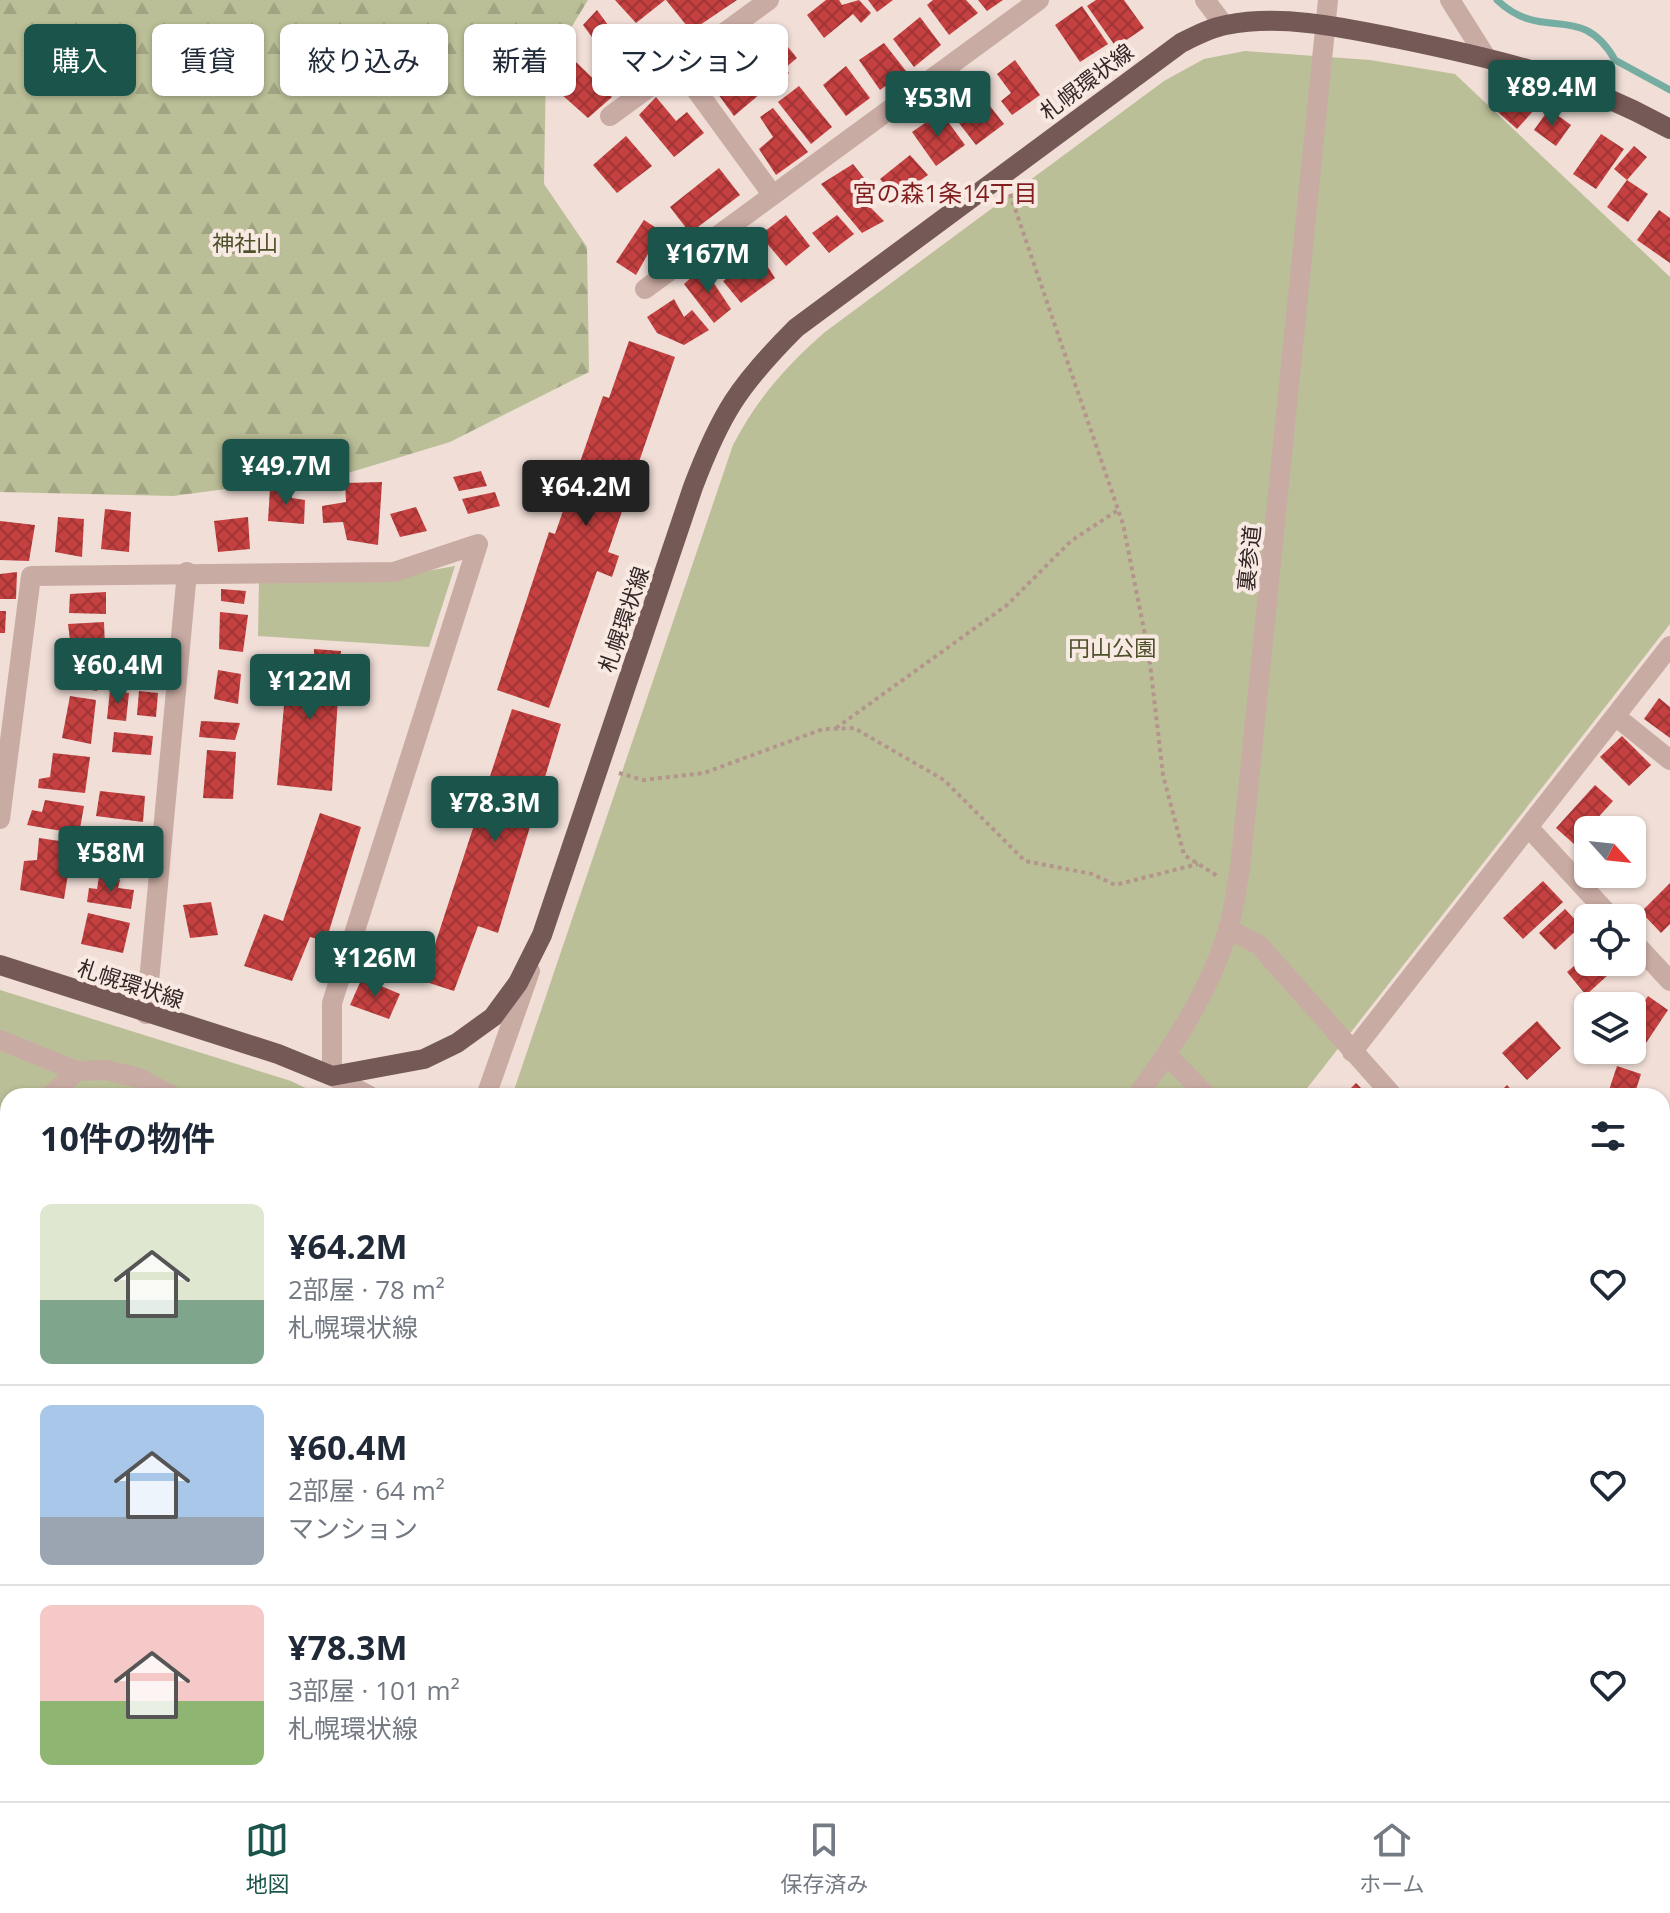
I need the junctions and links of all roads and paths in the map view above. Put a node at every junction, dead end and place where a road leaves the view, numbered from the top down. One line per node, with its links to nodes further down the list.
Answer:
1 (769, 0): 6 (street)
2 (1039, 0): 15 (street)
3 (1205, 0): 7 (street)
4 (1328, 0): 8 (street, 裏参道)
5 (1450, 0): 9 (street)
6 (735, 24)
7 (1224, 25): 8 (main road, 札幌環状線); 14 (main road, 札幌環状線)
8 (1324, 26): 9 (main road, 札幌環状線); 27 (street, 裏参道)
9 (1486, 57): 13 (main road, 札幌環状線)
10 (637, 96): 12 (street)
11 (701, 96): 15 (street)
12 (610, 116)
13 (1670, 129)
14 (1003, 173): 17 (path); 23 (main road, 札幌環状線)
15 (772, 194): 16 (street)
16 (645, 289)
17 (1118, 510): 21 (path); 26 (path)
18 (187, 572): 24 (street); 34 (street); 39 (street)
19 (1670, 646): 25 (street)
20 (1624, 723): 22 (street)
21 (834, 729): 23 (path); 26 (path)
22 (1670, 760)
23 (599, 767): 30 (main road, 札幌環状線)
24 (0, 819)
25 (1529, 828): 28 (street); 36 (street)
26 (1198, 864): 27 (path)
27 (1236, 888): 29 (street, 裏参道)
28 (1599, 904)
29 (1228, 929): 36 (street); 37 (street, 裏参道)
30 (542, 935): 39 (main road, 札幌環状線); 43 (street)
31 (1646, 952): 33 (street)
32 (0, 965): 34 (main road, 札幌環状線)
33 (1666, 968)
34 (146, 1014): 39 (main road, 札幌環状線)
35 (0, 1040): 38 (street)
36 (1352, 1052): 46 (street)
37 (1167, 1055): 44 (street, 裏参道); 45 (street)
38 (77, 1071): 40 (street); 41 (street)
39 (332, 1076): 42 (street)
40 (59, 1088)
41 (158, 1088)
42 (351, 1088)
43 (489, 1088)
44 (1143, 1088)
45 (1199, 1088)
46 (1386, 1088)

